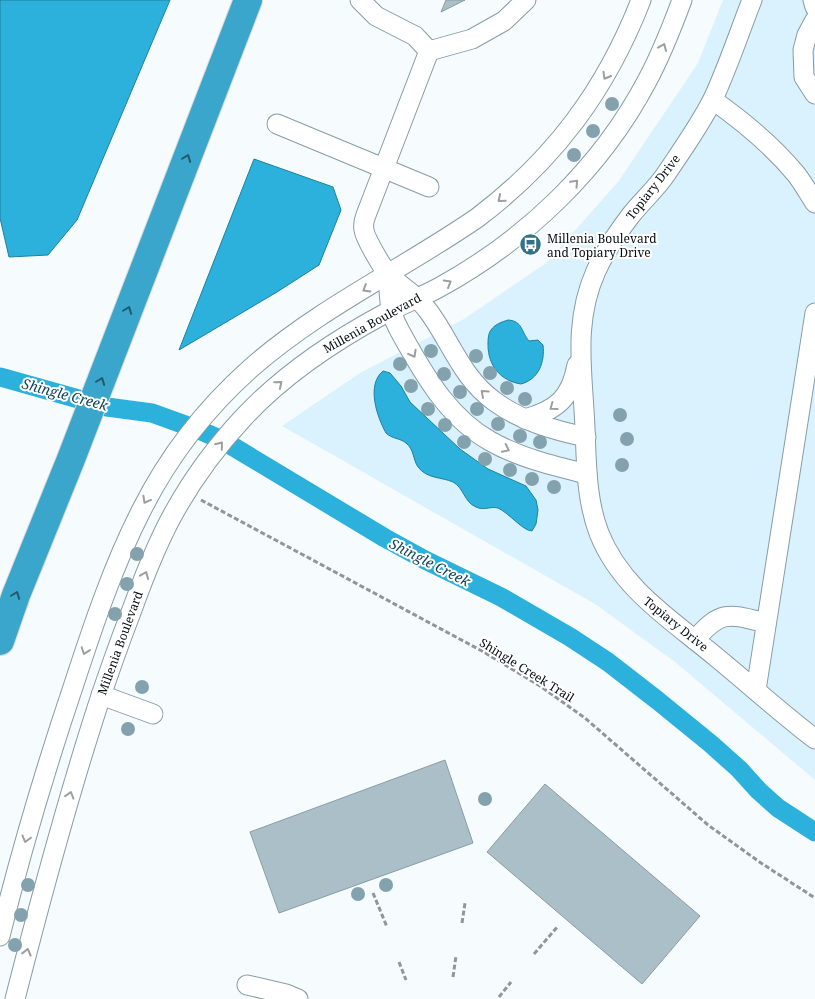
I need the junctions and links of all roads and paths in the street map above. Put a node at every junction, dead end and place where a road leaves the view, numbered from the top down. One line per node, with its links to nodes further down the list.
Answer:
1 (248, 0): 29 (highway, one-way to 1)
2 (360, 0): 10 (street)
3 (526, 0): 10 (street)
4 (641, 0): 17 (street, one-way to 17)
5 (682, 0): 18 (street, Millenia Boulevard, one-way to 5)
6 (752, 0): 12 (street, Topiary Drive)
7 (813, 0): 8 (street)
8 (815, 7)
9 (815, 20): 11 (street)
10 (429, 51): 14 (street)
11 (815, 94)
12 (713, 100): 16 (street); 21 (street, Topiary Drive)
13 (277, 124): 14 (street)
14 (384, 167): 15 (street); 17 (street)
15 (429, 187)
16 (815, 203)
17 (388, 275): 18 (street); 19 (street); 40 (street, one-way to 40)
18 (418, 297): 19 (street, Millenia Boulevard); 23 (street, one-way to 18)
19 (391, 310): 25 (street, one-way to 25); 31 (street, Millenia Boulevard, one-way to 19)
20 (815, 313): 22 (street)
21 (580, 350): 23 (street, Topiary Drive, one-way to 23); 24 (street, Topiary Drive)
22 (808, 408): 27 (street)
23 (525, 419): 24 (street)
24 (586, 437): 25 (street, Topiary Drive)
25 (587, 474): 28 (street, Topiary Drive)
26 (200, 500): 35 (path, Shingle Creek Trail)
27 (766, 623): 28 (street); 30 (street)
28 (696, 640): 30 (street, Topiary Drive)
29 (0, 641)
30 (756, 690): 33 (street, Topiary Drive)
31 (101, 695): 32 (street); 49 (street, Millenia Boulevard, one-way to 31)
32 (153, 714)
33 (815, 740)
34 (373, 893): 39 (path)
35 (815, 898)
36 (465, 903): 37 (path)
37 (462, 923)
38 (558, 926): 41 (path)
39 (387, 927)
40 (0, 936)
41 (534, 954)
42 (456, 956): 44 (path)
43 (399, 962): 45 (path)
44 (453, 977)
45 (406, 980)
46 (511, 982): 48 (path)
47 (247, 985): 50 (street)
48 (499, 996)
49 (15, 999)
50 (298, 999)

